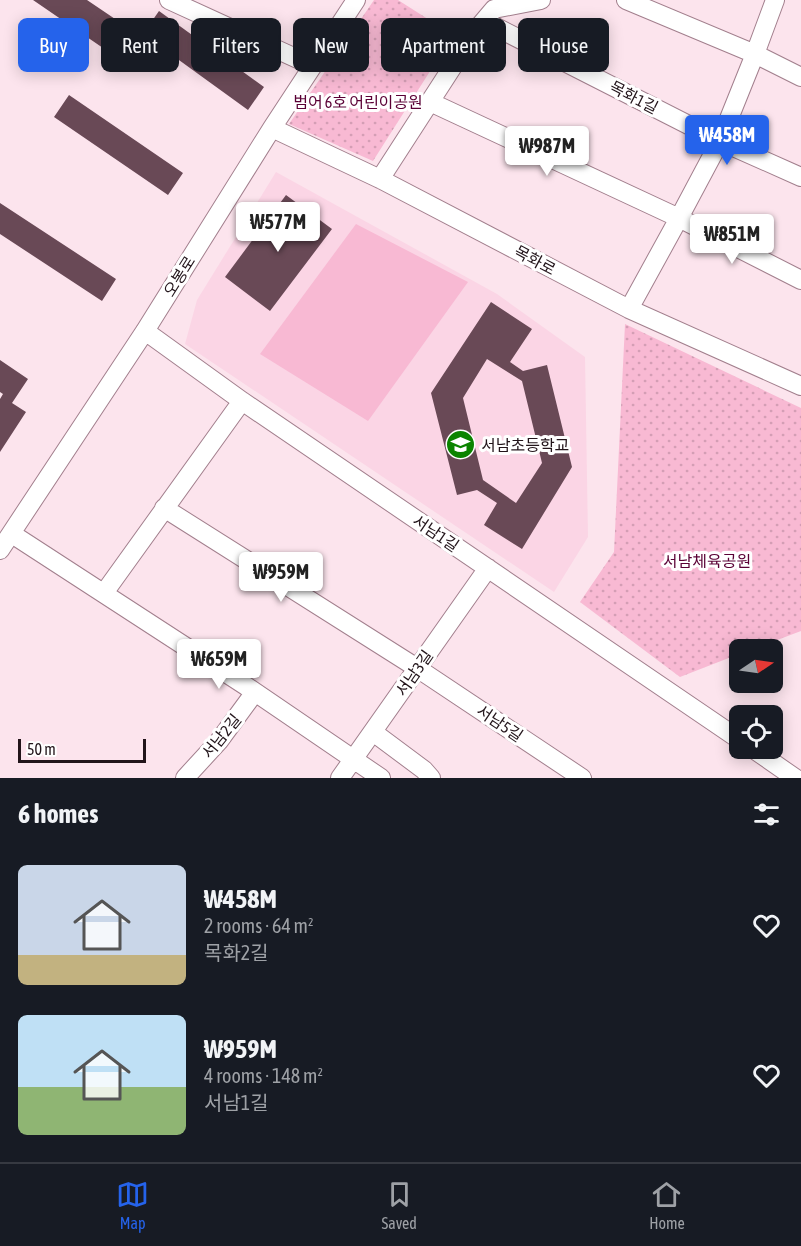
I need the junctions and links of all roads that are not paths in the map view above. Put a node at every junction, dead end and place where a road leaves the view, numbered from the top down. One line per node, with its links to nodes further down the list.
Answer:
1 (169, 0): 10 (street)
2 (357, 0): 6 (street, 오봉로)
3 (541, 0): 7 (street)
4 (626, 0): 9 (street)
5 (775, 0): 9 (street)
6 (345, 18)
7 (486, 18)
8 (506, 32): 16 (street, 목화1길)
9 (755, 54): 13 (street); 16 (street)
10 (293, 57)
11 (309, 72): 15 (street, 오봉로)
12 (449, 72): 14 (street)
13 (801, 77)
14 (430, 102): 18 (street); 19 (street)
15 (272, 128): 18 (street, 목화로); 22 (street, 오봉로)
16 (720, 141): 17 (street, 목화1길); 19 (street)
17 (801, 177)
18 (380, 178): 21 (street, 목화로)
19 (679, 218): 20 (street); 21 (street)
20 (801, 280)
21 (629, 309): 23 (street, 목화로)
22 (145, 331): 24 (street, 서남1길); 26 (street, 오봉로)
23 (801, 386)
24 (242, 401): 25 (street); 28 (street, 서남1길)
25 (164, 508): 29 (street); 30 (street)
26 (12, 534): 27 (street, 오봉로); 29 (street)
27 (0, 550)
28 (488, 568): 30 (street, 서남3길); 33 (street, 서남1길)
29 (104, 593): 31 (street)
30 (417, 668): 32 (street, 서남3길); 40 (street, 서남5길)
31 (255, 692): 34 (street); 36 (street, 서남2길)
32 (373, 732): 34 (street, 서남3길); 39 (street)
33 (729, 732)
34 (354, 758): 37 (street, 서남3길); 38 (street)
35 (768, 759): 41 (street)
36 (185, 778)
37 (340, 778)
38 (381, 778)
39 (431, 778)
40 (582, 778)
41 (795, 778)

